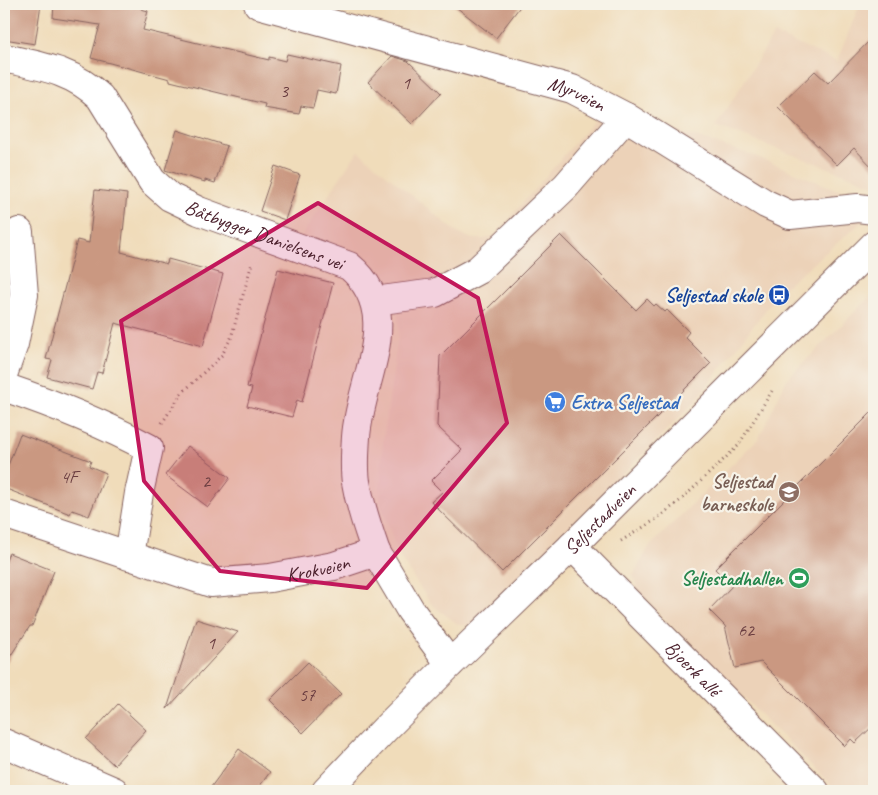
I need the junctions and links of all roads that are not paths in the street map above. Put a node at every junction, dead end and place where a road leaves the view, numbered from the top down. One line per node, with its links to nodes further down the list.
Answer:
1 (258, 4): 3 (street, Myrveien)
2 (4, 58): 7 (street, Båtbygger Danielsens vei)
3 (626, 117): 4 (street, Myrveien); 7 (street)
4 (874, 210)
5 (19, 232): 8 (street)
6 (874, 245): 11 (street, Seljestadveien)
7 (374, 300): 12 (street, Båtbygger Danielsens vei)
8 (4, 372)
9 (4, 387): 13 (street)
10 (4, 514): 13 (street, Krokveien)
11 (572, 546): 14 (street, Seljestadveien); 18 (street, Bjoerk allé)
12 (376, 552): 13 (street, Krokveien); 14 (street, Krokveien)
13 (129, 556)
14 (450, 664): 17 (street, Seljestadveien)
15 (4, 743): 16 (street)
16 (114, 791)
17 (326, 791)
18 (815, 791)

